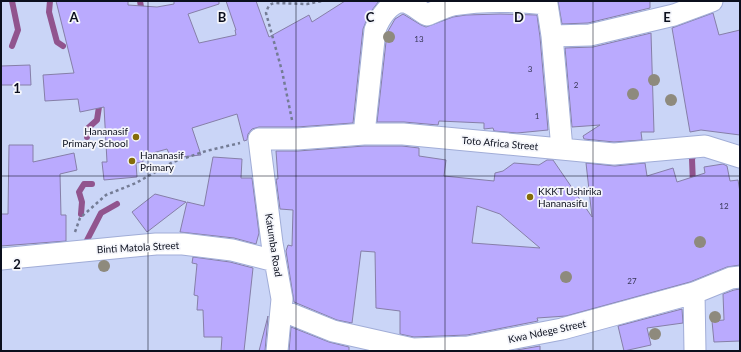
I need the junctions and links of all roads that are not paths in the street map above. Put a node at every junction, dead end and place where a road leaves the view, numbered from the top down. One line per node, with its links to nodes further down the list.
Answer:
1 (712, 1): 2 (street)
2 (552, 36): 3 (street); 5 (street)
3 (364, 134): 4 (street, Toto Africa Street); 5 (street, Toto Africa Street)
4 (259, 139): 8 (street, Katumba Road)
5 (562, 149): 6 (street, Toto Africa Street)
6 (740, 157)
7 (1, 259): 8 (street, Binti Matola Street)
8 (274, 261): 11 (street, Katumba Road)
9 (740, 277): 10 (street, Kwa Ndege Street)
10 (694, 293): 11 (street, Kwa Ndege Street); 13 (street)
11 (281, 310): 12 (street, Katumba Road)
12 (277, 351)
13 (695, 351)

